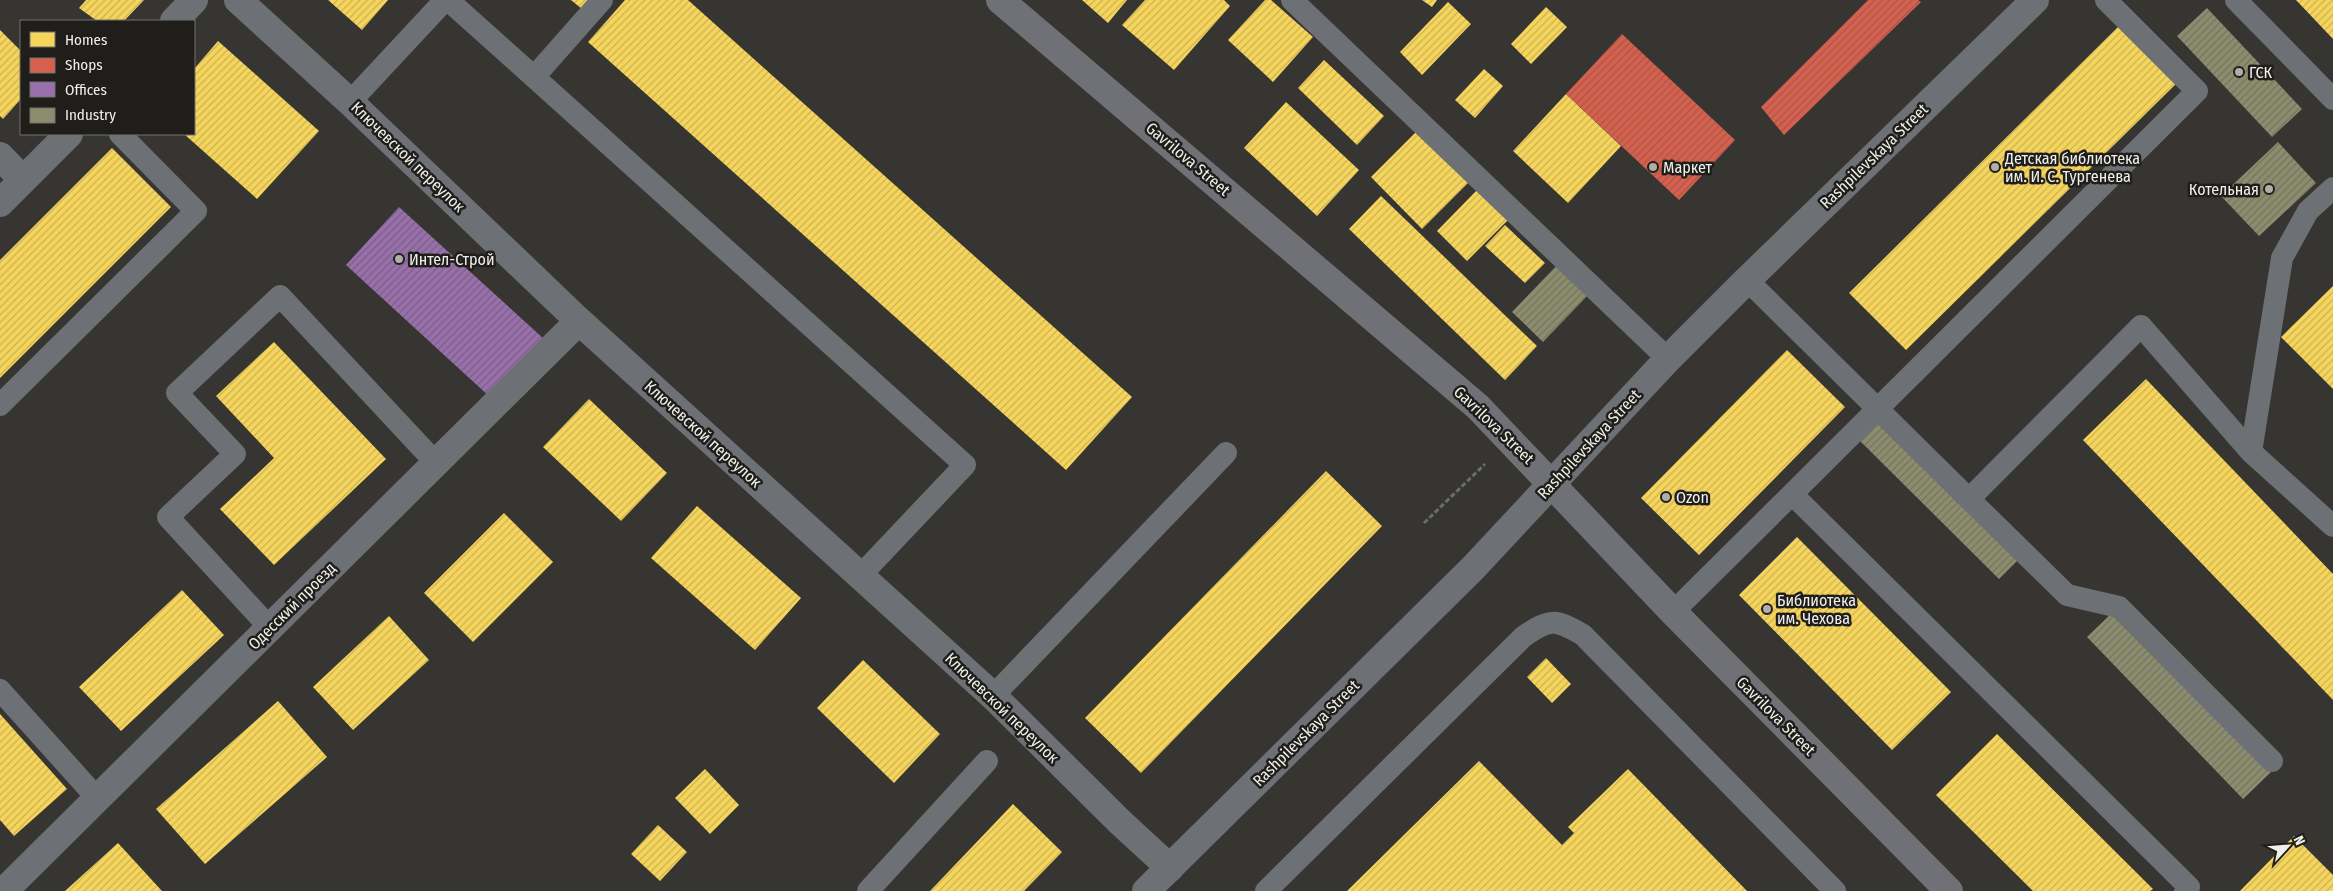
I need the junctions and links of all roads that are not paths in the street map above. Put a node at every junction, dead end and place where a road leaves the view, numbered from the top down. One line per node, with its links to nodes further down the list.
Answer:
1 (194, 0): 10 (street)
2 (238, 0): 13 (street, Ключевской переулок)
3 (446, 0): 11 (lane); 13 (lane)
4 (602, 0): 11 (lane)
5 (1000, 0): 28 (main road, Gavrilova Street)
6 (1292, 0): 22 (lane)
7 (2035, 0): 20 (street, Rashpilevskaya Street)
8 (2106, 0): 24 (lane)
9 (2236, 0): 12 (lane)
10 (175, 20)
11 (534, 77): 32 (lane)
12 (2333, 99)
13 (350, 102): 21 (street, Ключевской переулок)
14 (68, 135): 17 (street)
15 (121, 135): 23 (lane)
16 (0, 156): 17 (street)
17 (23, 180): 19 (street)
18 (2333, 188): 25 (lane)
19 (0, 203)
20 (1747, 280): 22 (street, Rashpilevskaya Street); 24 (lane)
21 (579, 321): 27 (street, Одесский проезд); 32 (street, Ключевской переулок)
22 (1668, 358): 28 (street, Rashpilevskaya Street)
23 (0, 405)
24 (1877, 407): 29 (lane); 30 (lane)
25 (2251, 452): 30 (lane); 31 (lane)
26 (1226, 453): 36 (lane)
27 (436, 463): 34 (street, Одесский проезд); 34 (lane)
28 (1552, 483): 33 (main road, Gavrilova Street); 40 (street, Rashpilevskaya Street)
29 (1792, 494): 33 (lane); 47 (lane)
30 (1969, 499): 38 (lane)
31 (2333, 526)
32 (859, 576): 36 (street, Ключевской переулок)
33 (1673, 612): 46 (main road, Gavrilova Street)
34 (270, 628): 39 (street, Одесский проезд)
35 (0, 690): 39 (lane)
36 (993, 696): 40 (street, Ключевской переулок)
37 (987, 761): 42 (lane)
38 (2272, 761)
39 (97, 798): 41 (street, Одесский проезд)
40 (1170, 868): 43 (street, Rashpilevskaya Street)
41 (4, 891)
42 (868, 891)
43 (1146, 891)
44 (1266, 891): 45 (lane)
45 (1835, 891)
46 (1949, 891)
47 (2185, 891)

